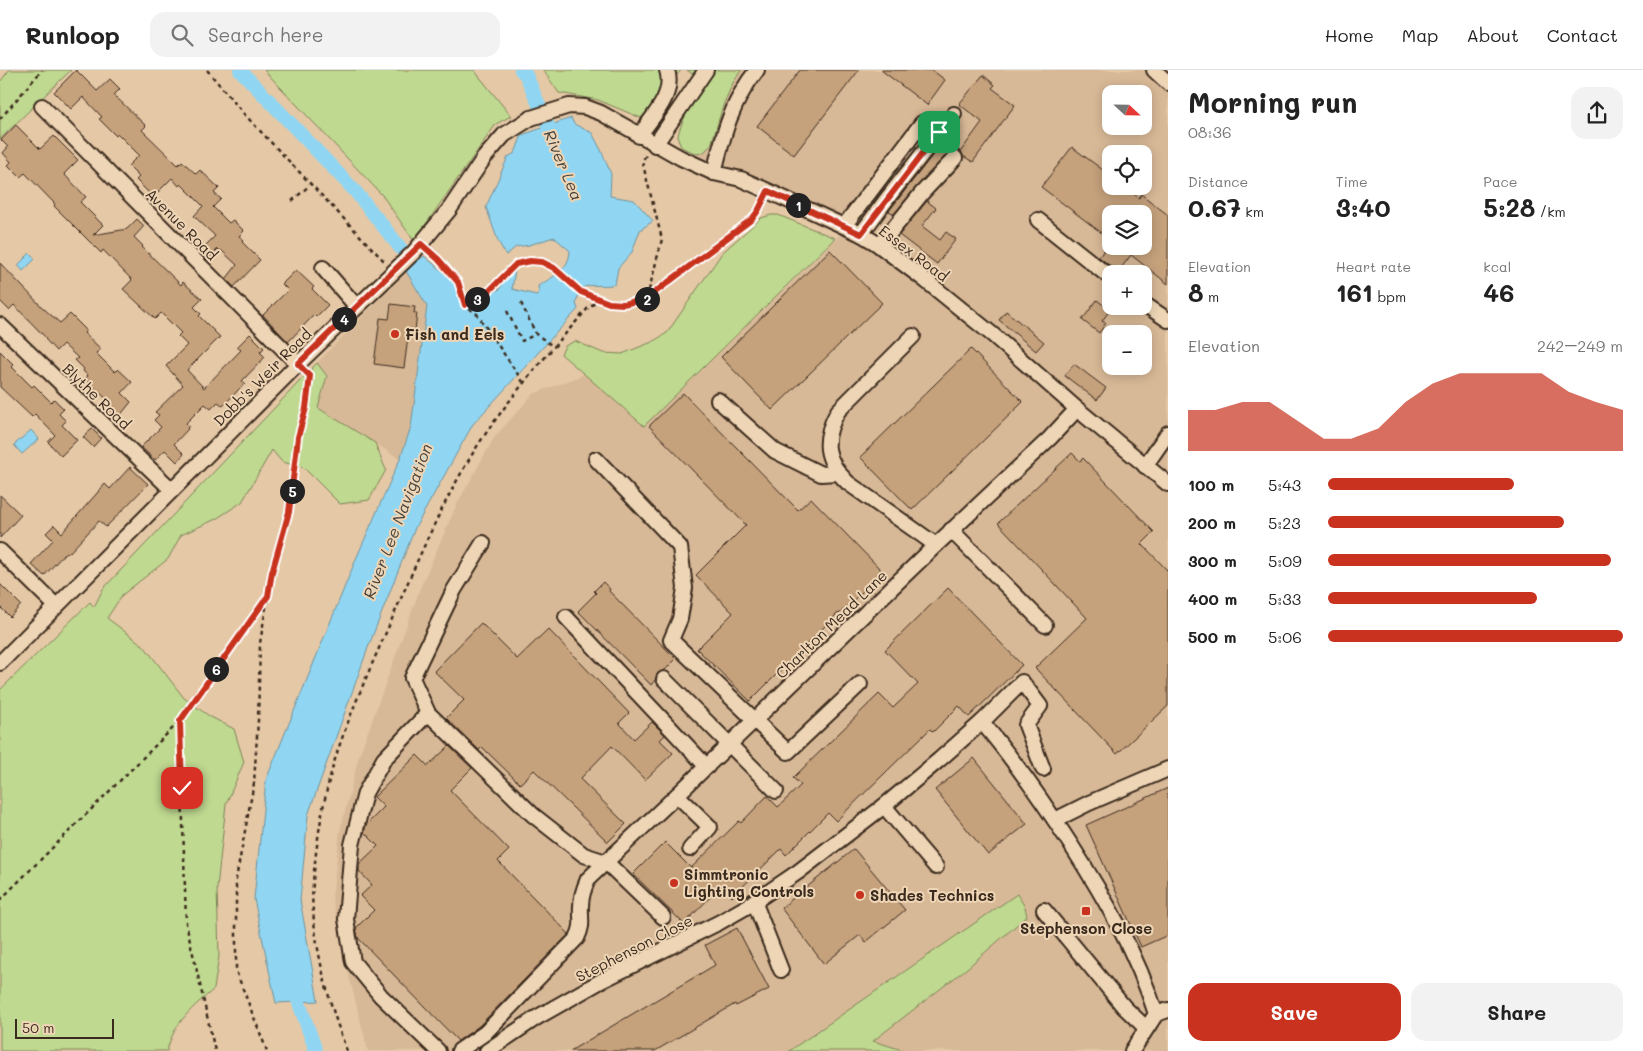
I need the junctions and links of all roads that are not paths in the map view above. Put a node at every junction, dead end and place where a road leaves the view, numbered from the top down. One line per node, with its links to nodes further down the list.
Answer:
1 (667, 70): 10 (street)
2 (706, 70): 11 (street)
3 (756, 70): 13 (street)
4 (1152, 71): 5 (street)
5 (1167, 82)
6 (42, 106): 25 (street, Avenue Road)
7 (601, 113): 10 (street, Essex Road); 20 (street, Dobb's Weir Road)
8 (954, 114): 16 (street)
9 (922, 123): 15 (street)
10 (639, 136): 11 (street, Essex Road)
11 (655, 145): 13 (street, Essex Road)
12 (955, 158): 17 (street)
13 (714, 173): 15 (street, Essex Road)
14 (1038, 220): 19 (street)
15 (844, 226): 16 (street, Essex Road)
16 (861, 234): 17 (street, Essex Road)
17 (880, 246): 27 (street, Essex Road)
18 (322, 268): 20 (street)
19 (1102, 271)
20 (357, 307): 25 (street, Dobb's Weir Road)
21 (1152, 309): 22 (street)
22 (1168, 320)
23 (0, 325): 33 (street, Blythe Road)
24 (913, 336): 31 (street)
25 (298, 364): 33 (street, Dobb's Weir Road)
26 (718, 400): 31 (street)
27 (1077, 410): 30 (street, Essex Road); 34 (street, Charlton Mead Lane)
28 (1168, 433): 30 (street)
29 (596, 459): 45 (street)
30 (1145, 466): 32 (street, Essex Road)
31 (837, 473): 36 (street)
32 (1168, 484)
33 (172, 490): 38 (street, Dobb's Weir Road)
34 (951, 530): 36 (street, Charlton Mead Lane); 40 (street)
35 (484, 544): 44 (street)
36 (936, 545): 45 (street, Charlton Mead Lane)
37 (0, 551): 38 (street)
38 (56, 606): 41 (street, Dobb's Weir Road)
39 (566, 617): 48 (street)
40 (1045, 625)
41 (0, 663)
42 (664, 679): 47 (street)
43 (860, 684): 45 (street)
44 (428, 714): 56 (street); 64 (street)
45 (755, 720): 47 (street, Charlton Mead Lane)
46 (982, 722): 49 (street, Stephenson Close); 53 (street, Stephenson Close); 54 (street)
47 (730, 745): 48 (street, Charlton Mead Lane); 51 (street)
48 (707, 767): 52 (street, Charlton Mead Lane)
49 (1043, 769)
50 (1168, 769): 54 (street)
51 (776, 791)
52 (677, 795): 55 (street); 56 (street, Charlton Mead Lane)
53 (884, 806): 57 (street); 58 (street, Stephenson Close)
54 (1055, 820): 62 (street)
55 (690, 849)
56 (606, 862): 60 (street); 65 (street, Charlton Mead Lane)
57 (936, 867)
58 (754, 901): 61 (street); 66 (street, Stephenson Close)
59 (1044, 910): 62 (street)
60 (663, 917)
61 (780, 970)
62 (1155, 1019): 63 (street)
63 (1135, 1049)
64 (438, 1051)
65 (459, 1051)
66 (487, 1051)

